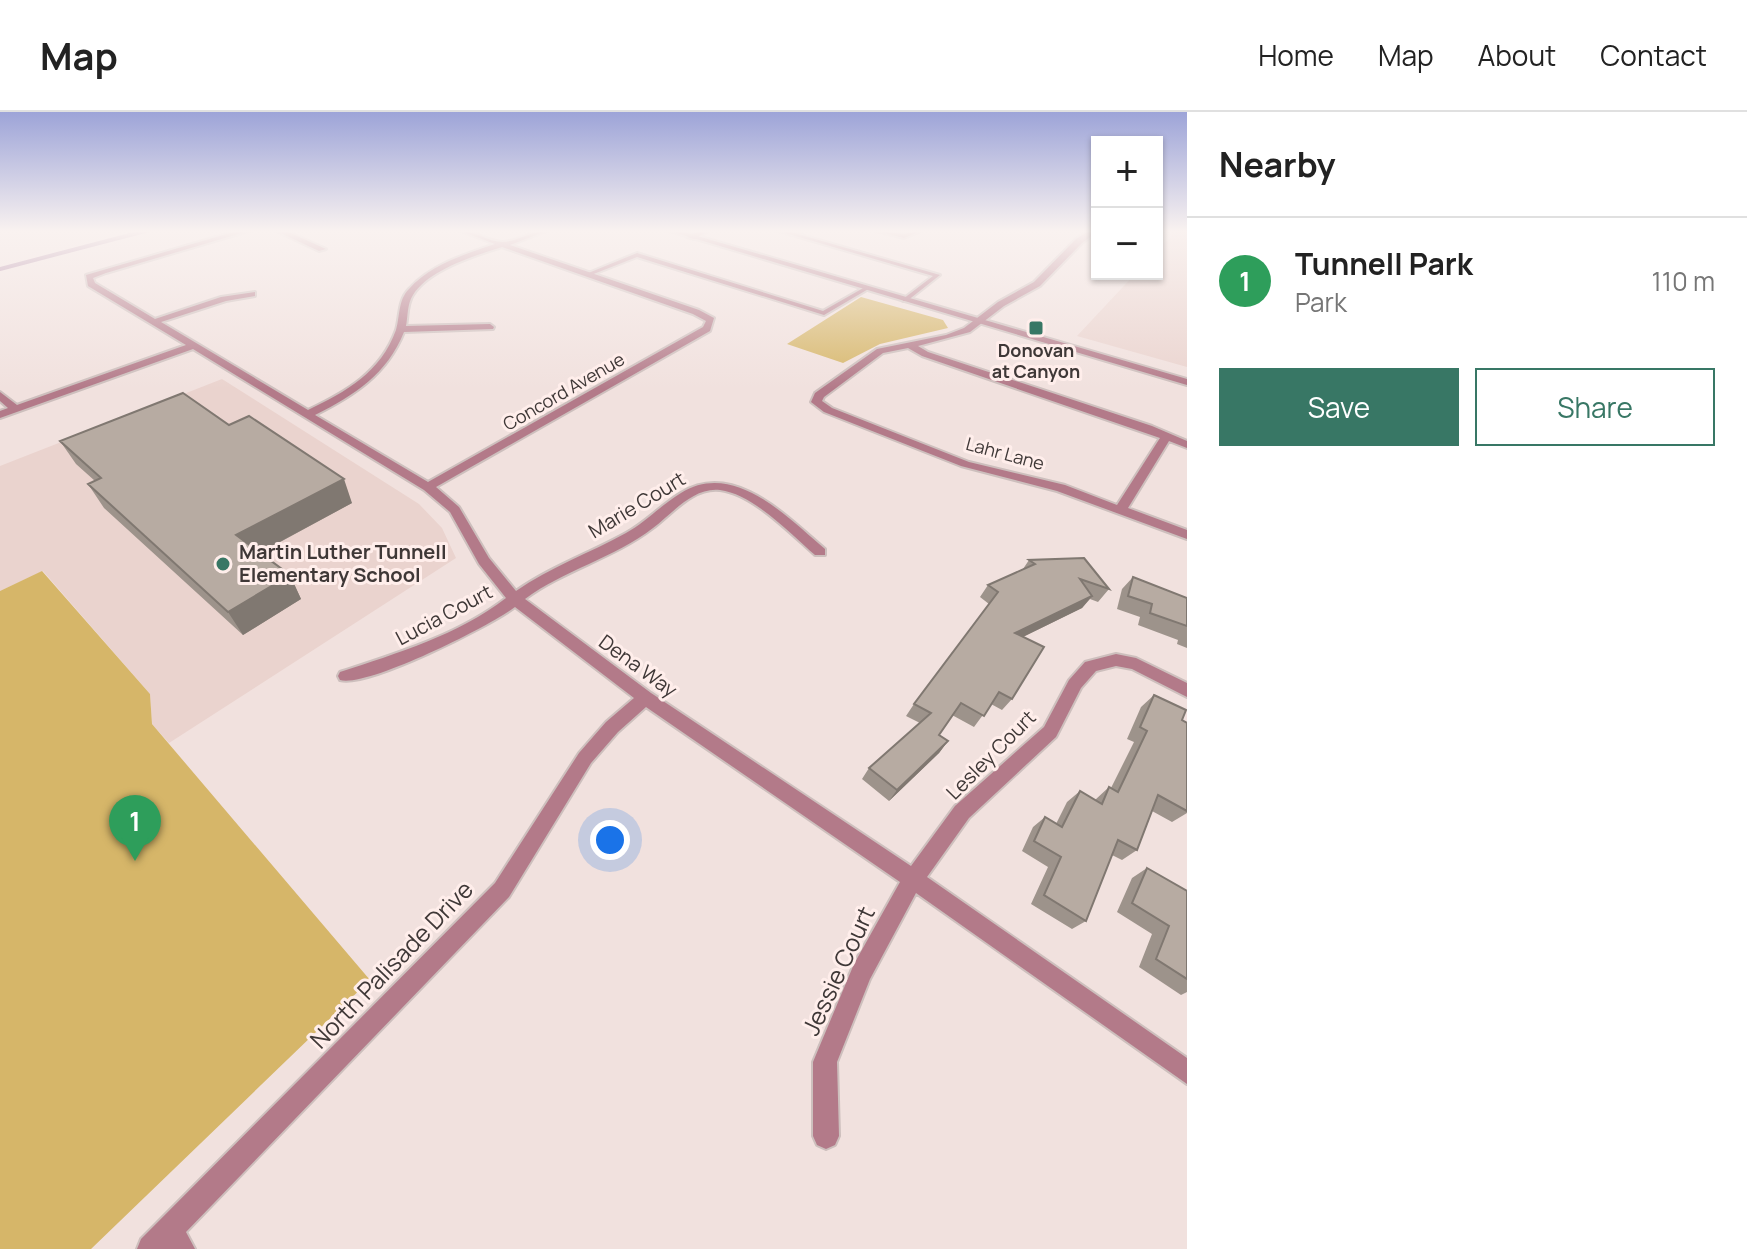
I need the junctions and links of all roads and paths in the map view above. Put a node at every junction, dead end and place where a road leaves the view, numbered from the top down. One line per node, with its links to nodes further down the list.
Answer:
1 (91, 283): 12 (street, Dena Way)
2 (420, 283): 14 (street)
3 (613, 283): 24 (street, Concord Avenue)
4 (727, 283): 8 (lane)
5 (850, 283): 8 (street)
6 (927, 283): 10 (lane)
7 (1038, 283): 11 (street)
8 (867, 288): 10 (street)
9 (252, 294): 12 (street)
10 (905, 300): 11 (street)
11 (978, 321): 15 (street); 17 (street)
12 (153, 322): 16 (street, Dena Way)
13 (490, 327): 14 (street)
14 (401, 329): 20 (street)
15 (909, 345): 22 (street); 25 (street, Lahr Lane)
16 (193, 346): 19 (street); 20 (street, Dena Way)
17 (1187, 382)
18 (0, 395): 19 (street)
19 (15, 409): 21 (street)
20 (308, 414): 24 (street, Dena Way)
21 (0, 415)
22 (1167, 436): 23 (street); 25 (street)
23 (1187, 445)
24 (428, 487): 28 (street, Dena Way)
25 (1121, 509): 26 (street, Lahr Lane)
26 (1187, 535)
27 (820, 552): 28 (street, Marie Court)
28 (515, 599): 29 (street, Lucia Court); 31 (street, Dena Way)
29 (346, 676)
30 (1187, 691): 32 (street, Lesley Court)
31 (645, 698): 32 (street, Dena Way); 35 (street, North Palisade Drive)
32 (913, 879): 33 (street, Dena Way); 34 (street, Jessie Court)
33 (1187, 1072)
34 (826, 1136)
35 (167, 1243)

